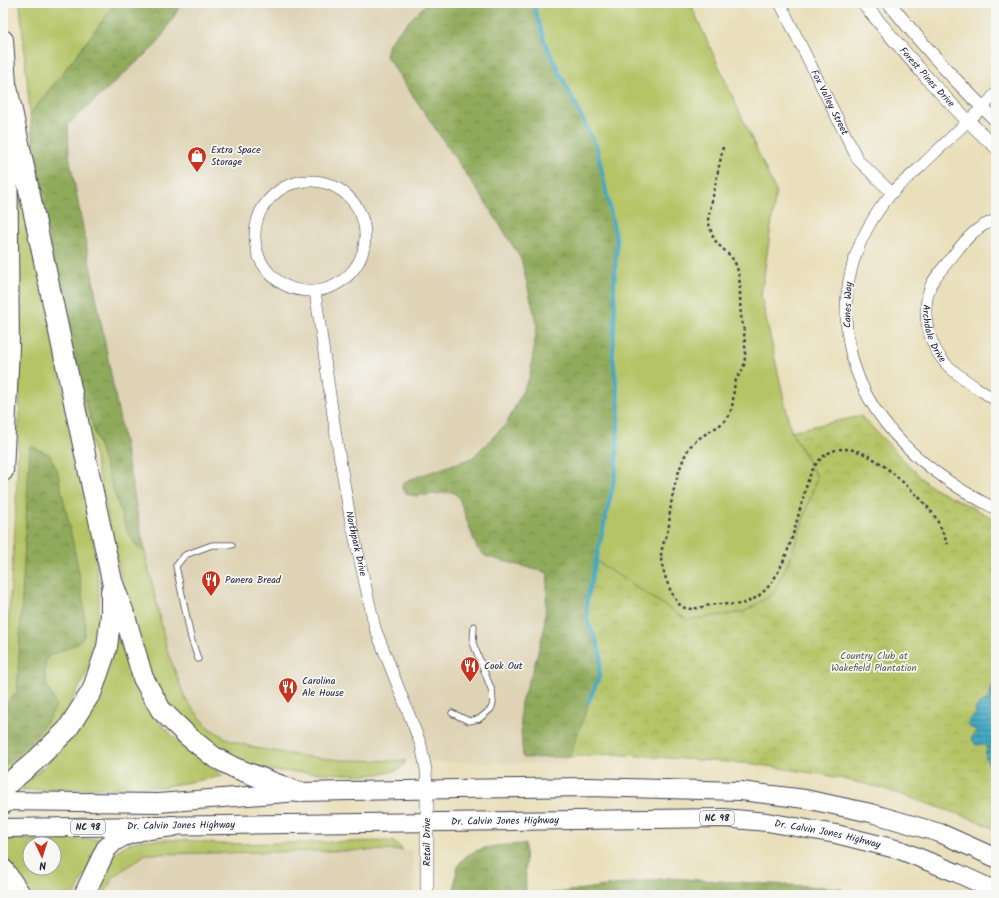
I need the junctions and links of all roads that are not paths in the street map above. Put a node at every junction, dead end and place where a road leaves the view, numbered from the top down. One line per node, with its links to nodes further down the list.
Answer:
1 (780, 3): 11 (street, Fox Valley Street)
2 (863, 3): 9 (street, Forest Pines Drive)
3 (889, 3): 7 (street, Forest Pines Drive)
4 (3, 40): 5 (highway)
5 (7, 87): 15 (highway); 18 (highway)
6 (996, 93): 7 (street, Canes Way)
7 (982, 108): 8 (street, Forest Pines Drive); 9 (street, Canes Way)
8 (996, 120)
9 (967, 122): 10 (street, Forest Pines Drive); 11 (street, Canes Way)
10 (996, 147)
11 (892, 193): 16 (street, Canes Way)
12 (996, 220): 14 (street, Archdale Drive)
13 (315, 291): 13 (street); 22 (street, Northpark Drive)
14 (996, 401)
15 (3, 471)
16 (996, 509)
17 (232, 545): 20 (lane)
18 (112, 581): 23 (highway); 24 (highway)
19 (474, 626): 21 (lane)
20 (198, 659)
21 (452, 713)
22 (427, 790): 23 (highway); 25 (street, Retail Drive); 29 (highway)
23 (298, 792): 24 (highway)
24 (5, 795)
25 (427, 823): 26 (highway, Dr. Calvin Jones Highway / NC 98); 28 (highway, Dr. Calvin Jones Highway / NC 98); 35 (street, Retail Drive)
26 (173, 826): 27 (highway, Dr. Calvin Jones Highway / NC 98); 34 (highway)
27 (3, 828)
28 (900, 850): 31 (highway); 32 (highway, Dr. Calvin Jones Highway / NC 98)
29 (996, 858)
30 (3, 869): 33 (highway)
31 (996, 882)
32 (996, 891)
33 (21, 895)
34 (84, 895)
35 (427, 895)

